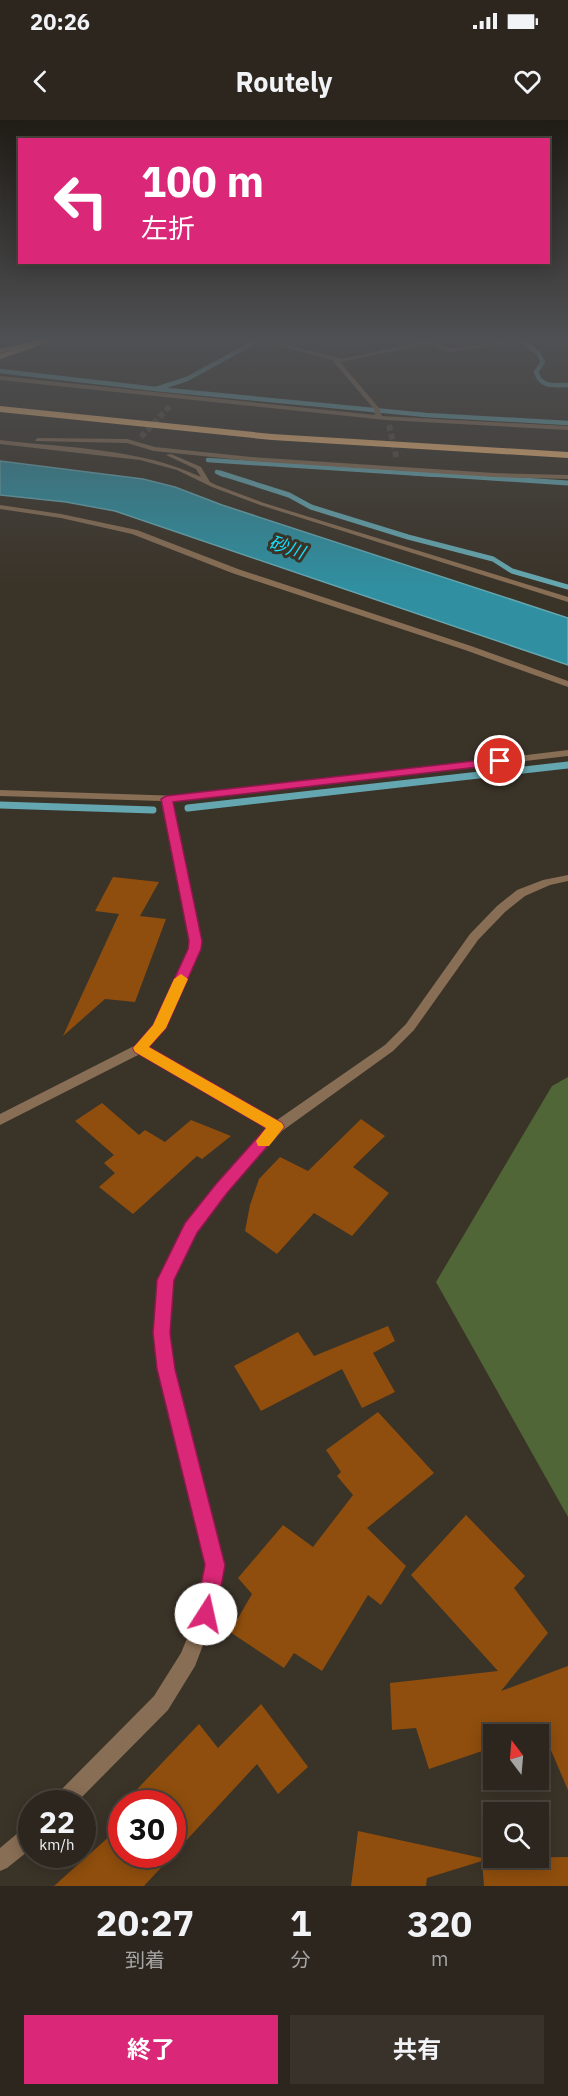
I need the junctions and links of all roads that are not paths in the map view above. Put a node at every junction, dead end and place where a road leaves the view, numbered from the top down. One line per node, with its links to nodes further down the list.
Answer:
1 (121, 421): 11 (highway)
2 (205, 421): 9 (highway)
3 (386, 421): 5 (street)
4 (480, 421): 6 (street)
5 (389, 425)
6 (568, 428)
7 (0, 442): 8 (street)
8 (12, 443): 10 (street); 13 (street)
9 (568, 446)
10 (154, 449): 12 (street); 13 (street)
11 (568, 455)
12 (568, 477)
13 (207, 482): 15 (street)
14 (0, 507): 16 (street)
15 (568, 600)
16 (568, 684)
17 (568, 753): 19 (street)
18 (0, 793): 19 (street)
19 (166, 799): 21 (street)
20 (568, 878): 23 (street)
21 (140, 1048): 22 (street); 23 (street)
22 (0, 1120)
23 (277, 1127): 24 (street)
24 (75, 1790)
25 (18, 1846): 26 (street)
26 (0, 1861)

